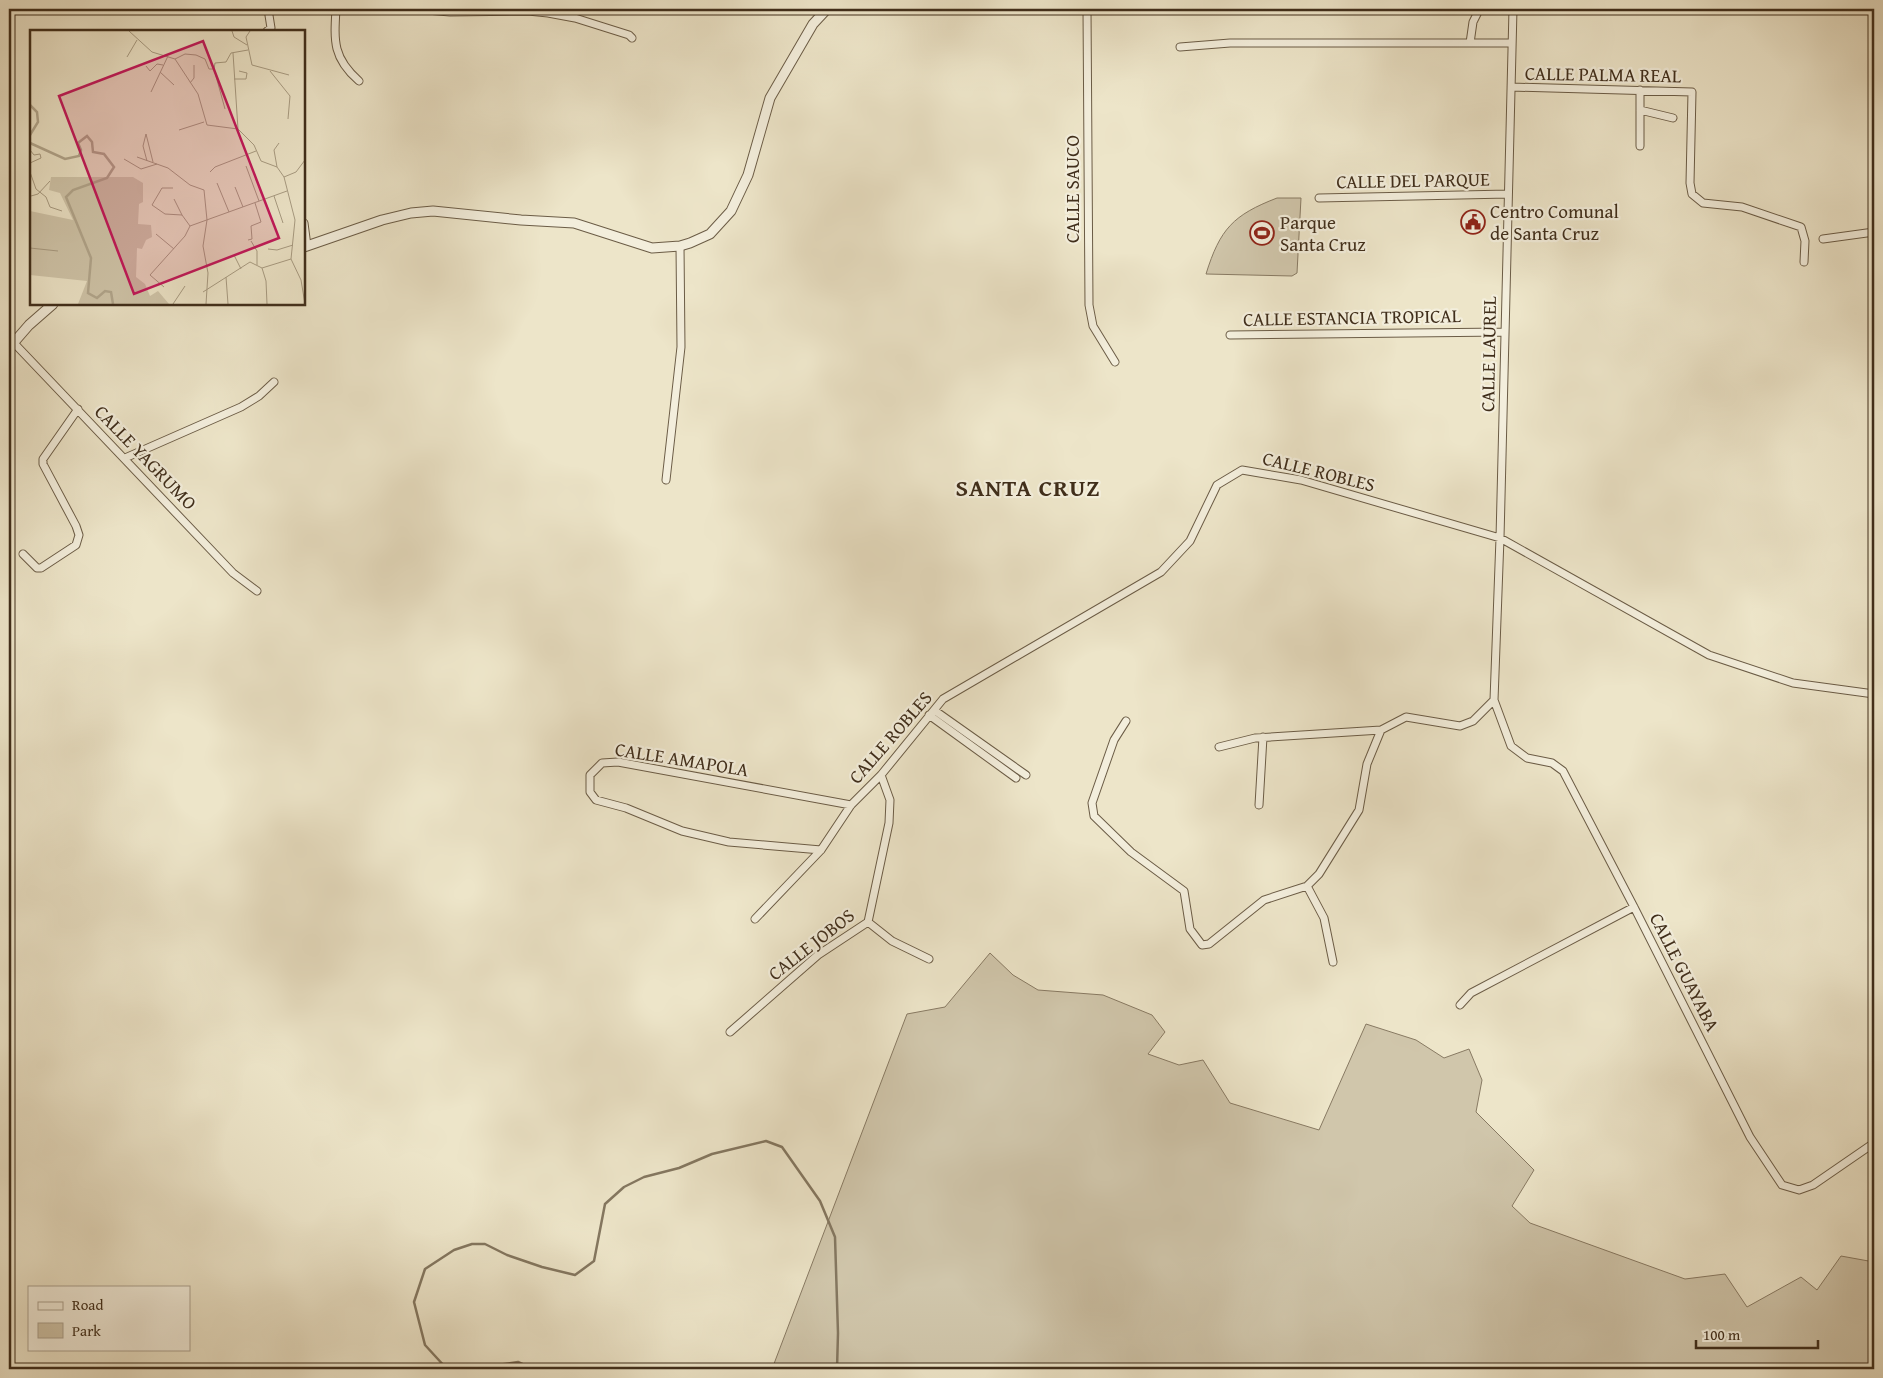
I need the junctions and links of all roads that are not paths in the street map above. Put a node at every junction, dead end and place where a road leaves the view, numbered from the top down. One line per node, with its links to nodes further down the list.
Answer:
1 (268, 9): 8 (street)
2 (336, 9): 13 (street)
3 (415, 9): 9 (street)
4 (827, 9): 23 (street)
5 (1087, 9): 30 (street, CALLE SAUCO)
6 (1513, 9): 11 (street, CALLE LAUREL)
7 (1478, 12): 10 (street)
8 (269, 30)
9 (632, 38)
10 (1470, 43): 11 (street); 12 (street)
11 (1512, 43): 14 (street, CALLE LAUREL)
12 (1180, 48)
13 (359, 81)
14 (1512, 87): 15 (street, CALLE PALMA REAL); 19 (street, CALLE LAUREL)
15 (1640, 90): 16 (street); 25 (street, CALLE PALMA REAL)
16 (1640, 110): 17 (street); 18 (street)
17 (1674, 118)
18 (1640, 146)
19 (1508, 194): 20 (street, CALLE DEL PARQUE); 27 (street, CALLE LAUREL)
20 (1319, 198)
21 (1874, 232): 22 (street)
22 (1823, 239)
23 (680, 246): 24 (street); 34 (street)
24 (305, 247)
25 (1804, 262)
26 (52, 305): 29 (street)
27 (1504, 332): 28 (street, CALLE ESTANCIA TROPICAL); 35 (street, CALLE LAUREL)
28 (1230, 335)
29 (11, 345): 32 (street, CALLE YAGRUMO)
30 (1115, 362)
31 (274, 382): 33 (street)
32 (78, 409): 33 (street, CALLE YAGRUMO); 36 (street)
33 (124, 458): 37 (street, CALLE YAGRUMO)
34 (666, 480)
35 (1500, 538): 38 (street, CALLE ROBLES); 39 (street, CALLE LAUREL); 40 (street, CALLE ROBLES)
36 (23, 554)
37 (257, 591)
38 (1874, 694)
39 (1494, 700): 42 (street); 52 (street, CALLE GUAYABA)
40 (932, 712): 45 (street, CALLE ROBLES); 46 (street); 47 (street)
41 (1126, 721): 51 (street)
42 (1381, 730): 43 (street); 51 (street)
43 (1263, 737): 44 (street); 49 (street)
44 (1219, 747)
45 (881, 775): 48 (street, CALLE ROBLES); 54 (street, CALLE JOBOS)
46 (1026, 775)
47 (1016, 778)
48 (851, 805): 50 (street, CALLE ROBLES); 50 (street, CALLE AMAPOLA)
49 (1258, 805)
50 (821, 850): 53 (street, CALLE ROBLES)
51 (1307, 886): 56 (street)
52 (1634, 906): 57 (street); 59 (street, CALLE GUAYABA)
53 (755, 919)
54 (868, 922): 55 (street); 58 (street, CALLE JOBOS)
55 (929, 959)
56 (1333, 962)
57 (1460, 1005)
58 (730, 1032)
59 (1874, 1143)

